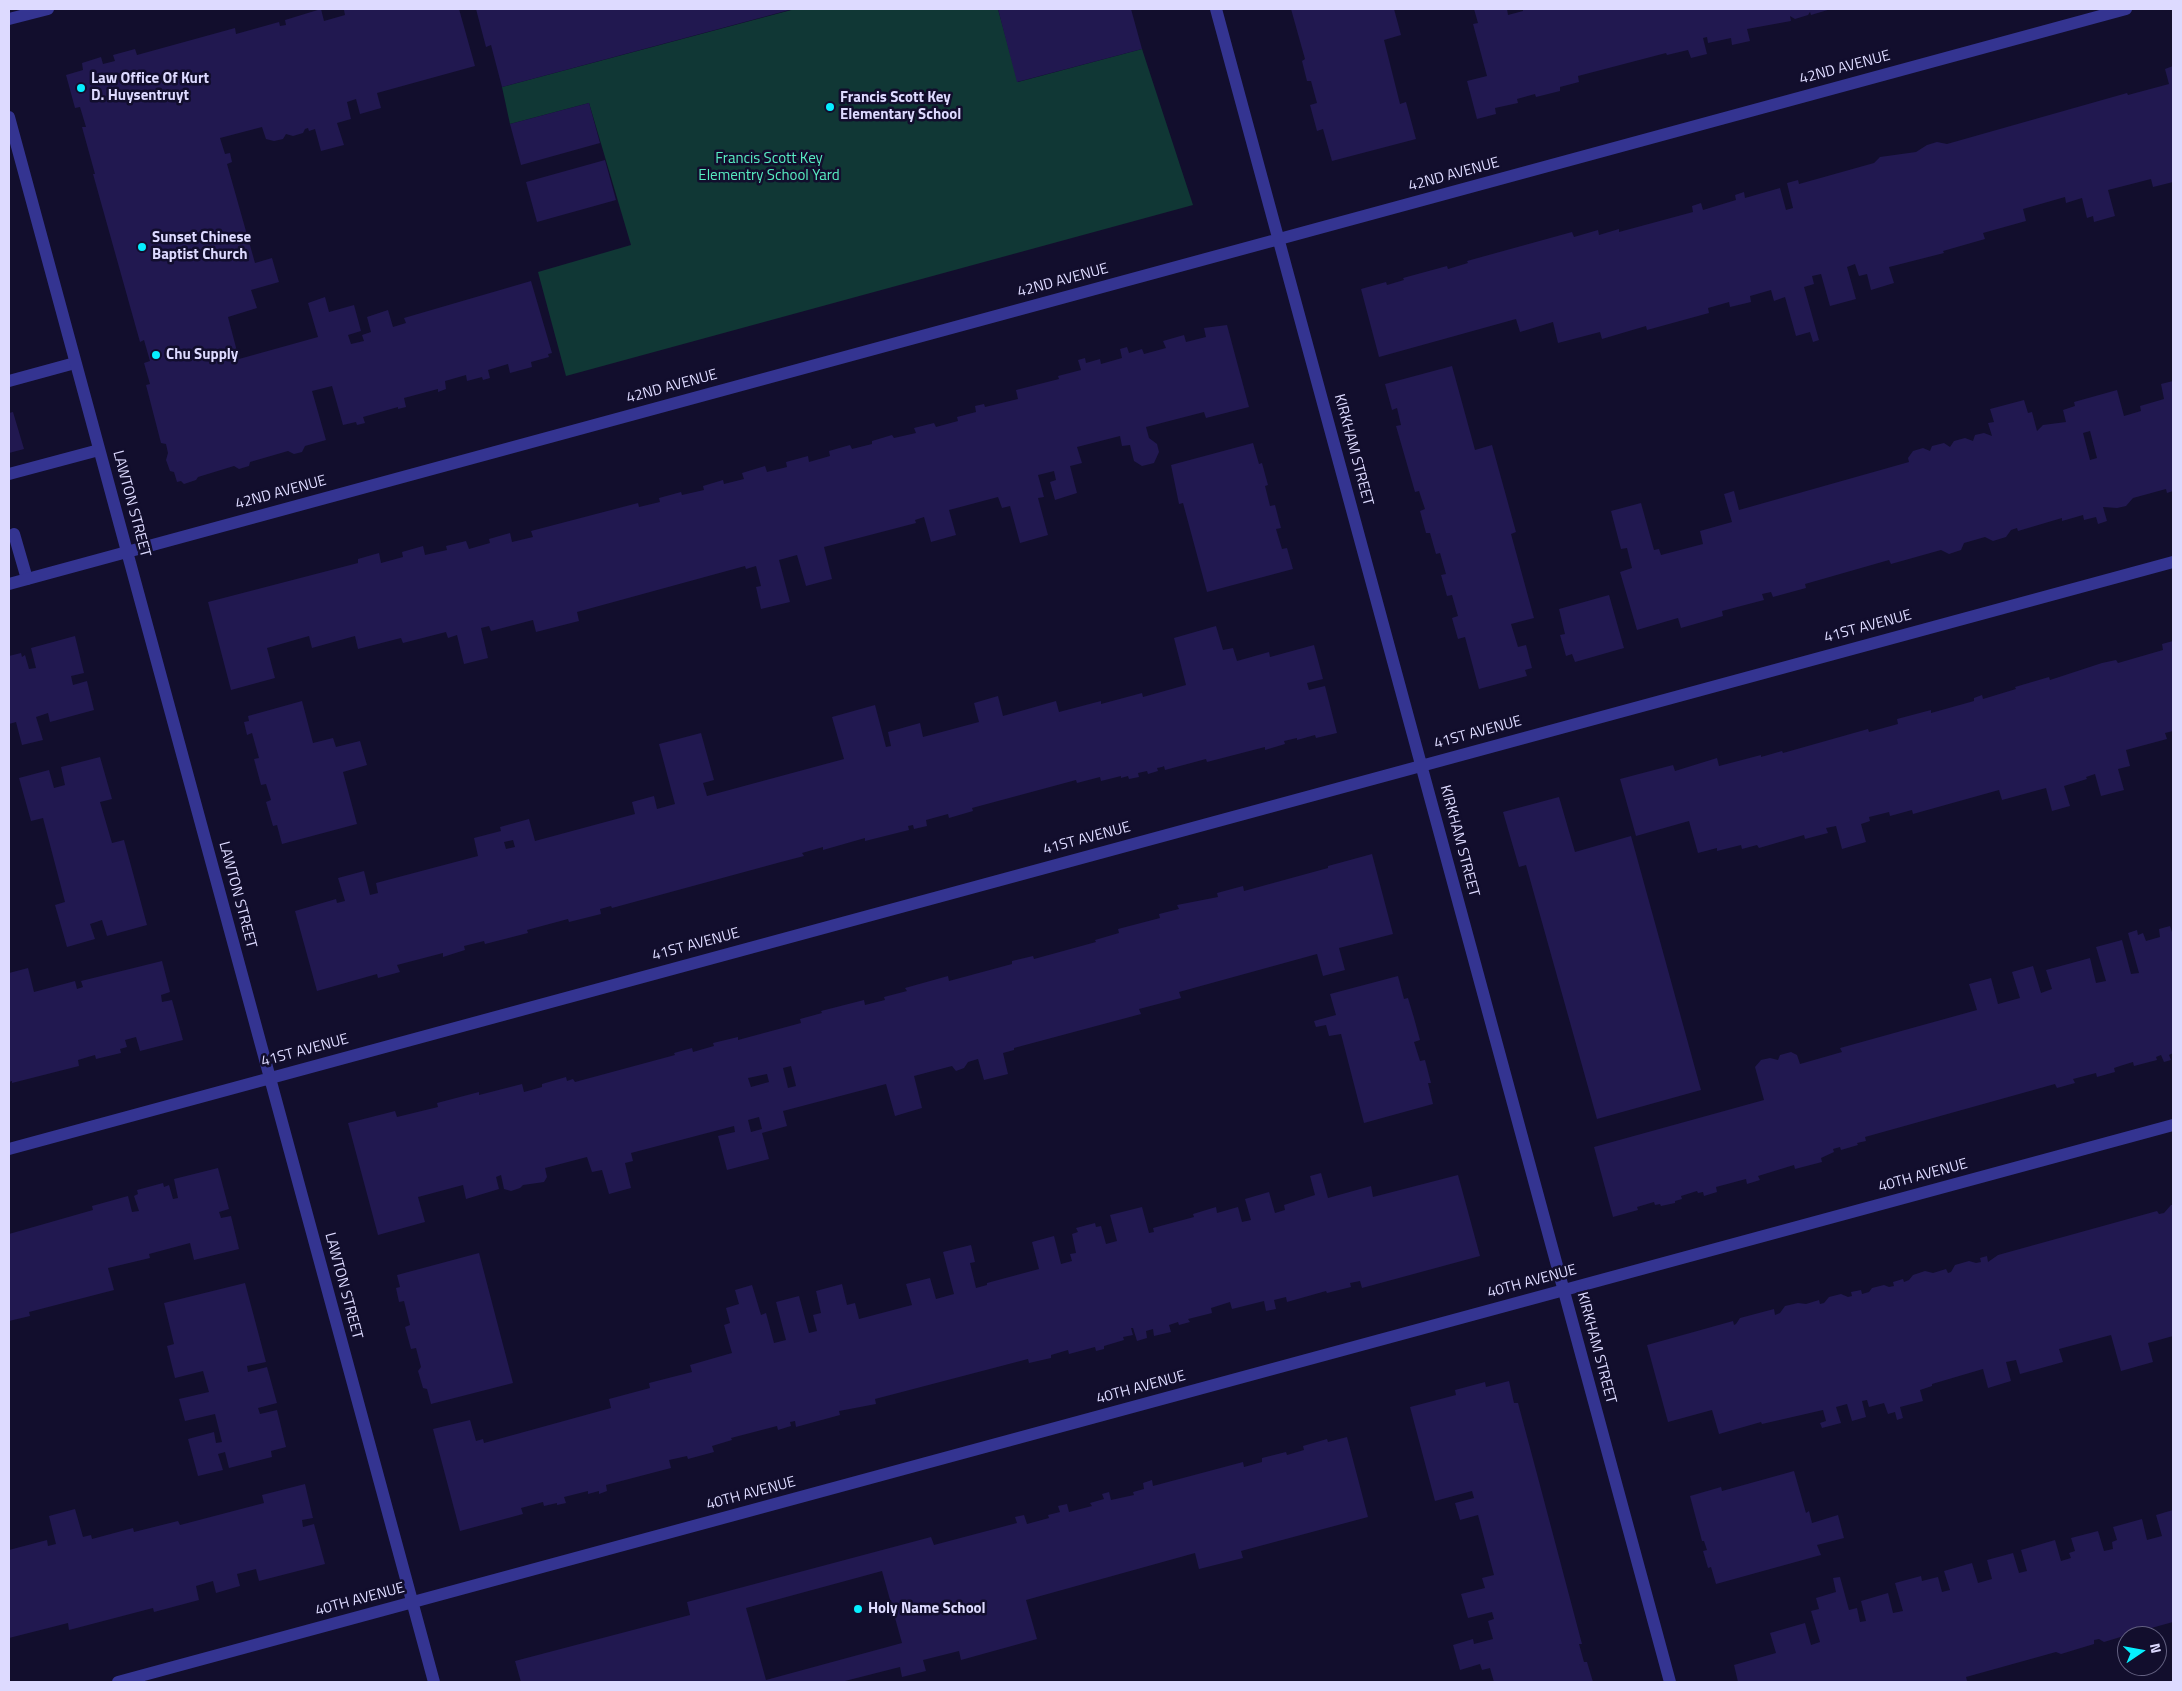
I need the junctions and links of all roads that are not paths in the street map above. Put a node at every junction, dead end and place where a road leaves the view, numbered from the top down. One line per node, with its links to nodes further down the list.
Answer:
1 (48, 9): 4 (street)
2 (1216, 9): 6 (street, KIRKHAM STREET)
3 (2126, 9): 6 (street, 42ND AVENUE)
4 (9, 19)
5 (9, 117): 7 (street, LAWTON STREET)
6 (1279, 239): 12 (street, 42ND AVENUE); 16 (street, KIRKHAM STREET)
7 (76, 363): 8 (street); 9 (street, LAWTON STREET)
8 (9, 381)
9 (99, 450): 10 (street); 12 (street, LAWTON STREET)
10 (9, 474)
11 (14, 534): 14 (street)
12 (127, 552): 14 (street, 42ND AVENUE); 17 (street, LAWTON STREET)
13 (2173, 562): 16 (street, 41ST AVENUE)
14 (27, 579): 15 (street, 42ND AVENUE)
15 (9, 584)
16 (1422, 765): 17 (street, 41ST AVENUE); 20 (street, KIRKHAM STREET)
17 (269, 1078): 19 (street, 41ST AVENUE); 21 (street, LAWTON STREET)
18 (2173, 1125): 20 (street, 40TH AVENUE)
19 (9, 1149)
20 (1564, 1290): 21 (street, 40TH AVENUE); 24 (street, KIRKHAM STREET)
21 (412, 1602): 22 (street, 40TH AVENUE); 23 (street, LAWTON STREET)
22 (118, 1682)
23 (434, 1682)
24 (1670, 1682)

